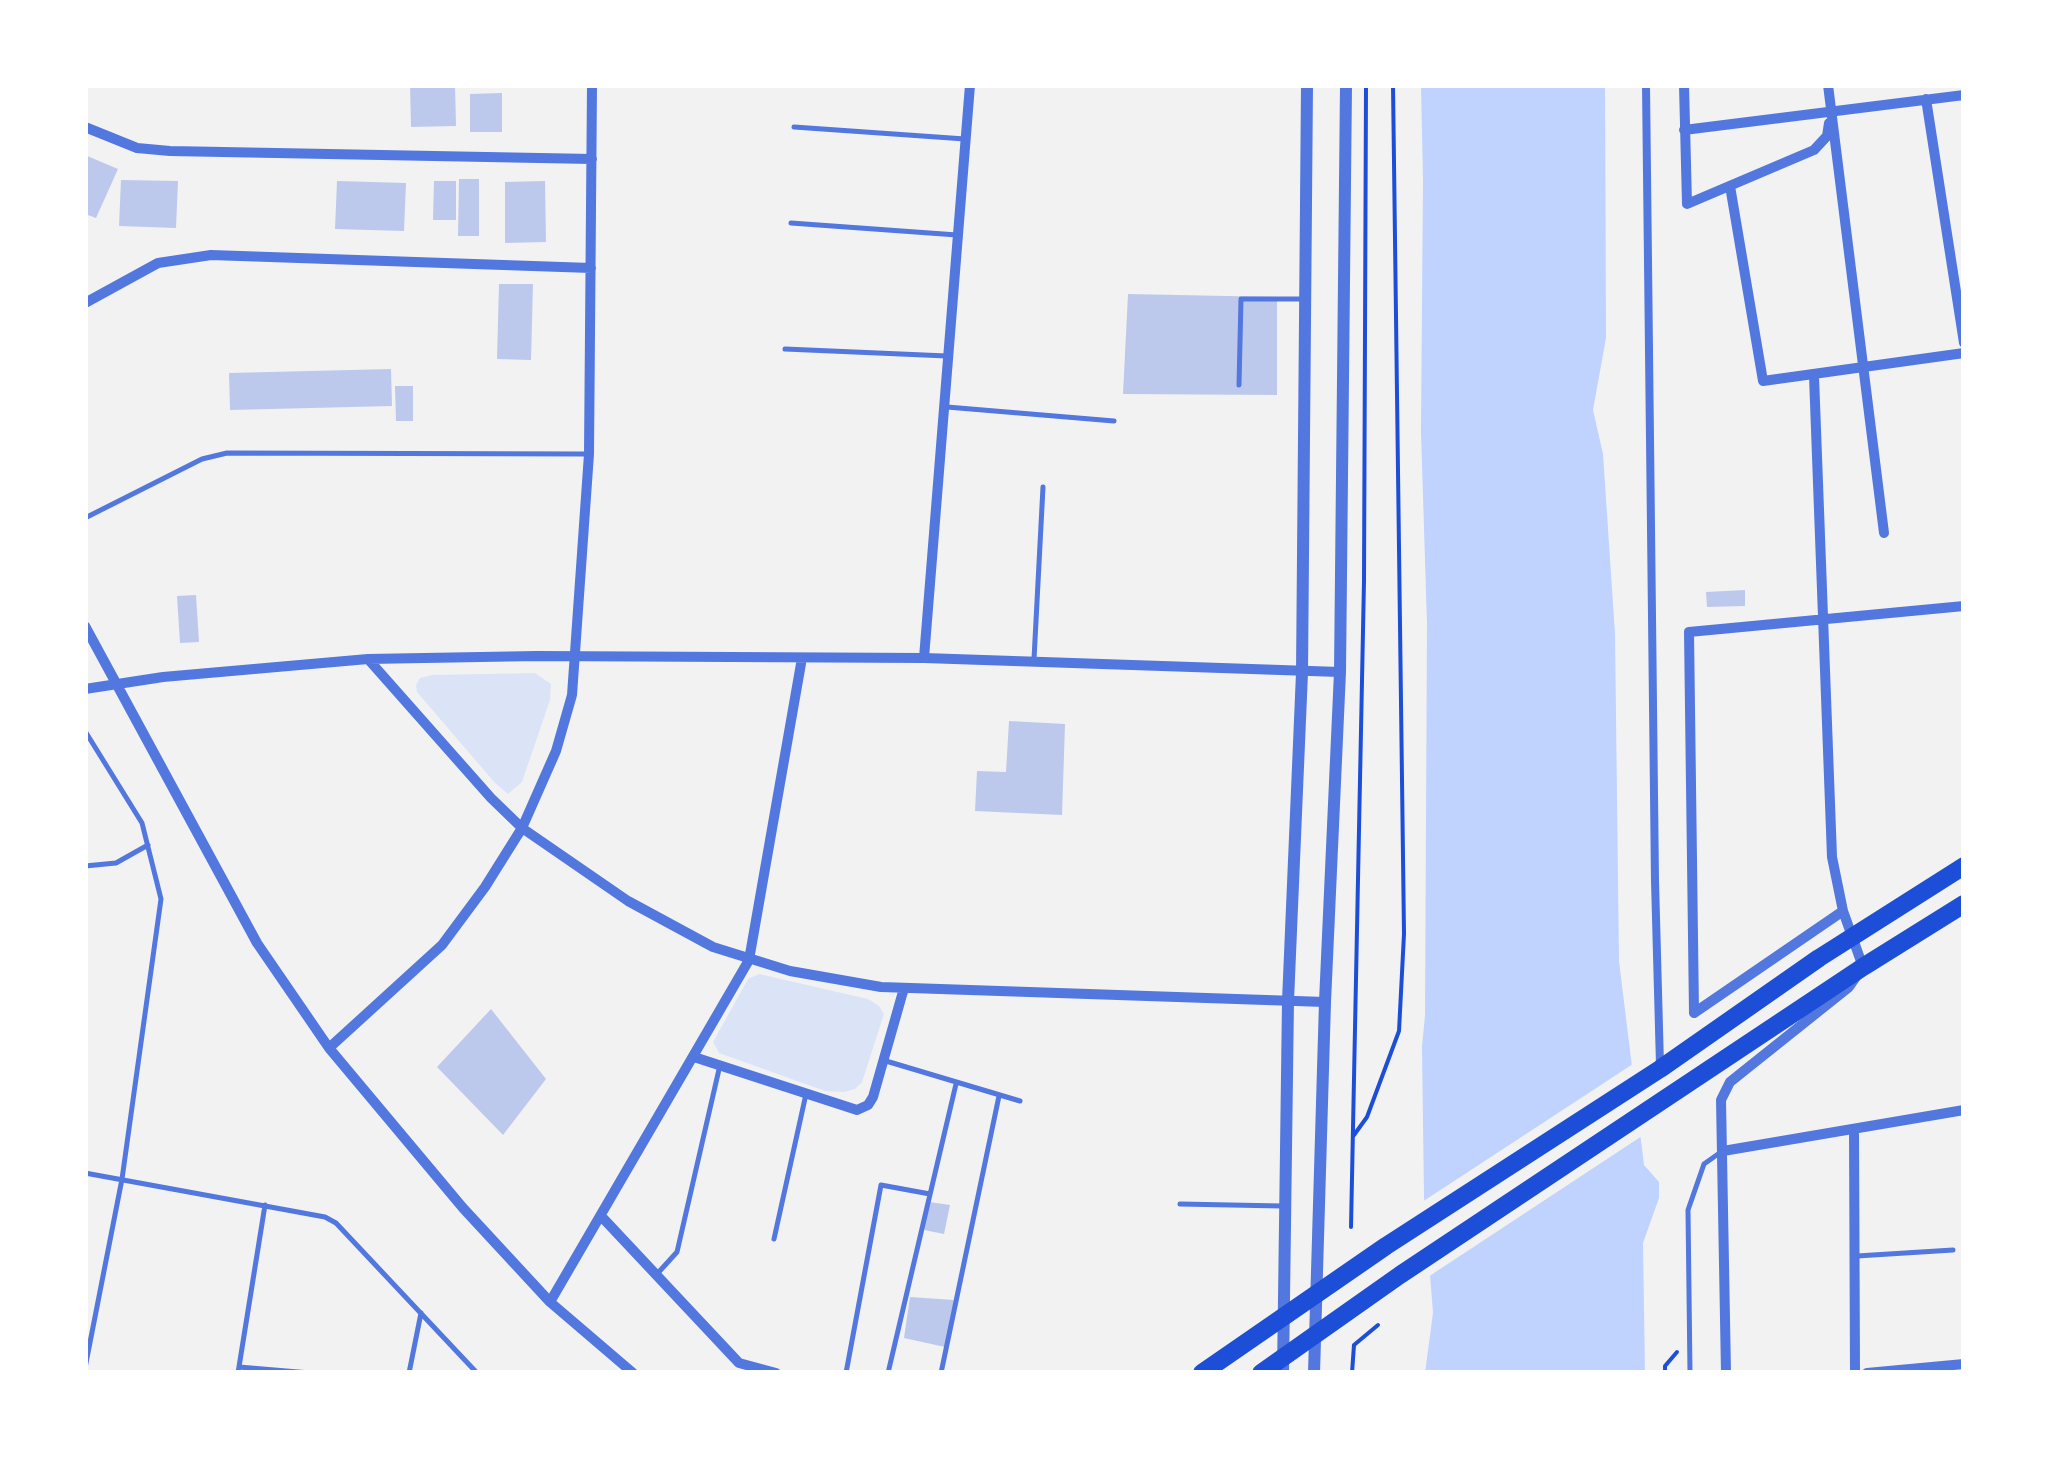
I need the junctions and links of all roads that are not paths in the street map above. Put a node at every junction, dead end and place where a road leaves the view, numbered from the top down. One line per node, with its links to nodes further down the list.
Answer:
1 (592, 85): 15 (street)
2 (970, 85): 14 (street)
3 (1307, 85): 20 (street)
4 (1346, 85): 43 (street)
5 (1646, 85): 64 (street)
6 (1684, 85): 13 (street)
7 (1828, 85): 10 (street)
8 (1964, 95): 9 (street)
9 (1926, 100): 10 (street); 22 (street)
10 (1830, 110): 13 (street); 16 (street); 26 (street)
11 (794, 126): 14 (lane)
12 (85, 127): 15 (street)
13 (1684, 130): 16 (street)
14 (965, 140): 18 (street)
15 (592, 159): 19 (street)
16 (1730, 186): 27 (street)
17 (791, 223): 18 (lane)
18 (958, 234): 25 (street)
19 (591, 268): 21 (street); 31 (street)
20 (1305, 299): 28 (lane); 44 (street)
21 (85, 303)
22 (1964, 343)
23 (785, 348): 25 (lane)
24 (1964, 353): 26 (street)
25 (948, 356): 29 (street)
26 (1864, 368): 27 (street); 34 (street)
27 (1814, 376): 36 (street)
28 (1239, 384)
29 (944, 407): 30 (lane); 40 (street)
30 (1114, 421)
31 (589, 454): 33 (lane); 38 (street)
32 (1043, 487): 42 (lane)
33 (85, 518)
34 (1884, 533)
35 (1964, 606): 36 (street)
36 (1823, 620): 53 (street); 53 (street)
37 (85, 626): 45 (street)
38 (576, 656): 39 (street); 41 (street); 48 (street)
39 (802, 658): 40 (street); 55 (street)
40 (924, 658): 42 (street)
41 (368, 659): 45 (street); 48 (street)
42 (1034, 662): 44 (street)
43 (1340, 672): 44 (street); 59 (street)
44 (1302, 673): 58 (street)
45 (116, 683): 46 (street); 60 (street)
46 (85, 689)
47 (85, 731): 49 (lane)
48 (522, 828): 55 (street); 60 (street)
49 (148, 844): 50 (lane); 73 (lane)
50 (85, 866)
51 (1964, 866): 54 (main road)
52 (1964, 904): 56 (main road)
53 (1843, 911): 54 (street)
54 (1851, 938): 56 (street); 64 (main road)
55 (749, 960): 57 (street); 61 (street)
56 (1862, 967): 71 (street); 87 (main road)
57 (904, 988): 58 (street); 62 (street)
58 (1288, 1001): 59 (street); 77 (street)
59 (1325, 1002): 83 (street)
60 (329, 1048): 84 (street)
61 (694, 1056): 63 (street); 78 (street)
62 (883, 1060): 65 (lane); 66 (street)
63 (720, 1065): 66 (street); 82 (lane)
64 (1660, 1069): 83 (main road)
65 (956, 1084): 67 (lane); 74 (lane)
66 (806, 1094): 79 (lane)
67 (1000, 1096): 68 (lane); 99 (lane)
68 (1020, 1102)
69 (1964, 1110): 70 (street)
70 (1854, 1129): 71 (street); 81 (street)
71 (1723, 1151): 103 (lane); 104 (street)
72 (85, 1173): 73 (lane)
73 (122, 1179): 76 (lane); 90 (lane)
74 (930, 1194): 97 (lane); 98 (lane)
75 (1180, 1204): 77 (lane)
76 (265, 1205): 85 (lane); 91 (lane)
77 (1285, 1206): 86 (street)
78 (601, 1216): 82 (street); 84 (street)
79 (774, 1239)
80 (1954, 1250): 81 (lane)
81 (1854, 1256): 105 (street)
82 (658, 1274): 96 (street)
83 (1316, 1294): 86 (main road); 87 (street)
84 (550, 1302): 95 (street)
85 (422, 1312): 93 (lane); 94 (lane)
86 (1284, 1314): 88 (street); 100 (main road)
87 (1314, 1336): 88 (main road); 102 (street)
88 (1283, 1366): 101 (main road)
89 (1963, 1366): 106 (street)
90 (85, 1368)
91 (239, 1370): 92 (lane)
92 (310, 1373)
93 (409, 1373)
94 (477, 1373)
95 (633, 1373)
96 (776, 1373)
97 (846, 1373)
98 (888, 1373)
99 (942, 1373)
100 (1202, 1373)
101 (1261, 1373)
102 (1314, 1373)
103 (1690, 1373)
104 (1726, 1373)
105 (1854, 1373)
106 (1867, 1373)

